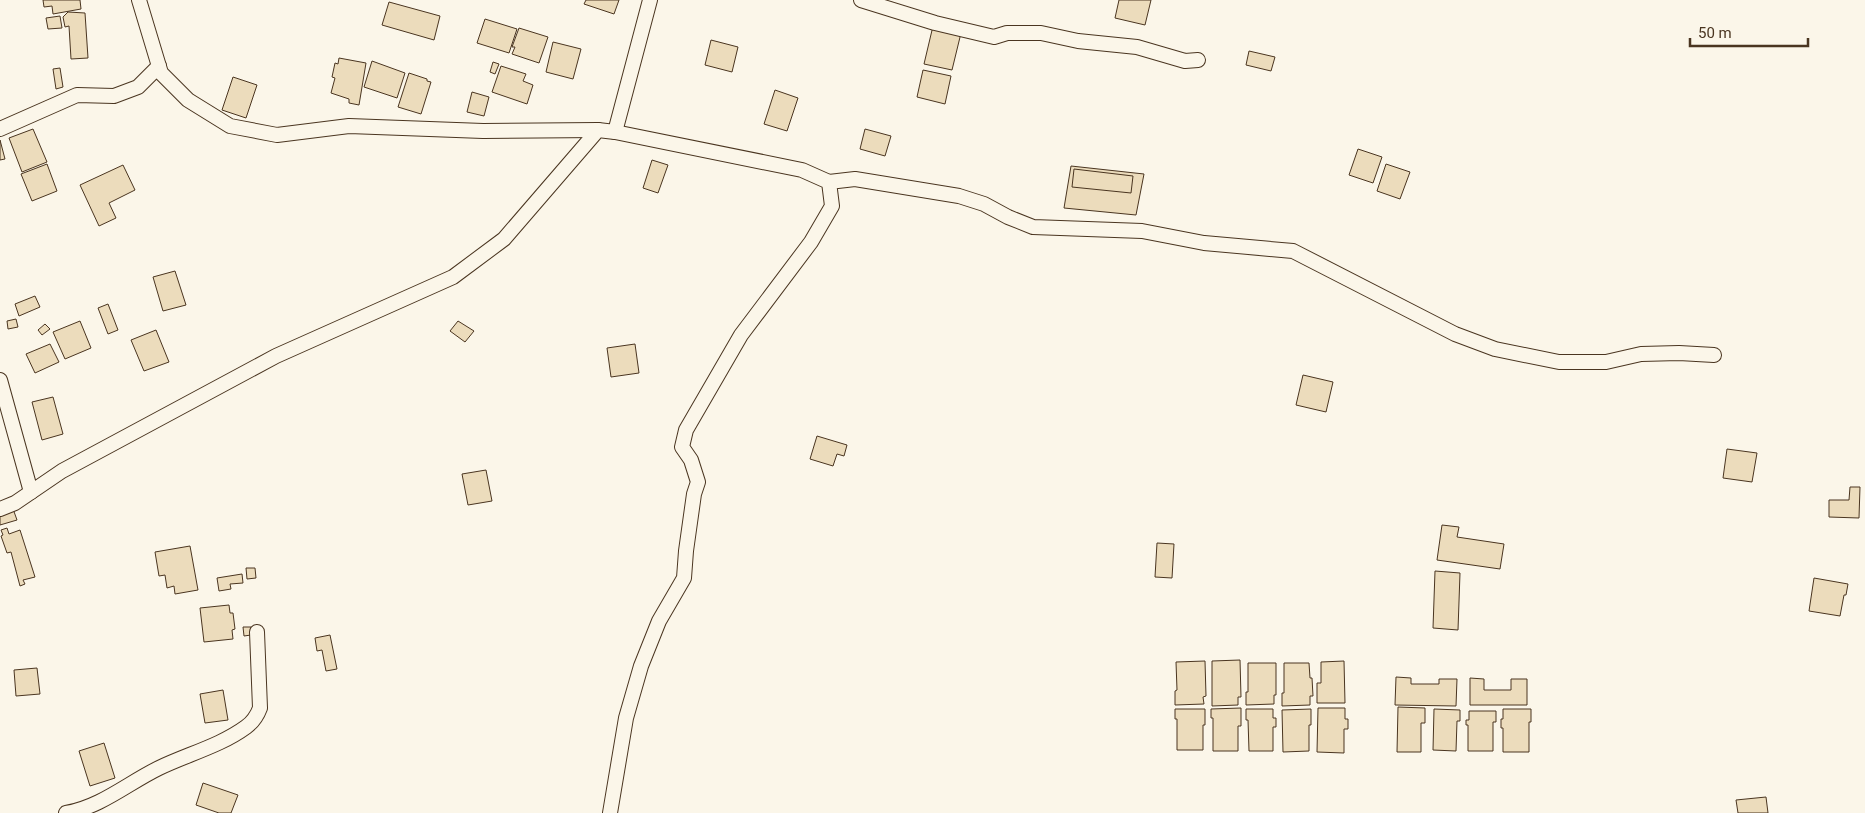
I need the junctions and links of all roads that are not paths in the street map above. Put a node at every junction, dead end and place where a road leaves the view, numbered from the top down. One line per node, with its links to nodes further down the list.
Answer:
1 (138, 0): 5 (street)
2 (650, 0): 8 (street)
3 (861, 0): 4 (street)
4 (1198, 60)
5 (159, 66): 6 (street); 7 (street)
6 (0, 129)
7 (598, 130): 8 (street); 12 (street)
8 (615, 132): 9 (street)
9 (829, 182): 10 (street); 16 (street)
10 (1714, 355)
11 (0, 380): 12 (street)
12 (31, 492): 13 (street)
13 (0, 509)
14 (257, 632): 15 (street)
15 (66, 813)
16 (610, 813)

